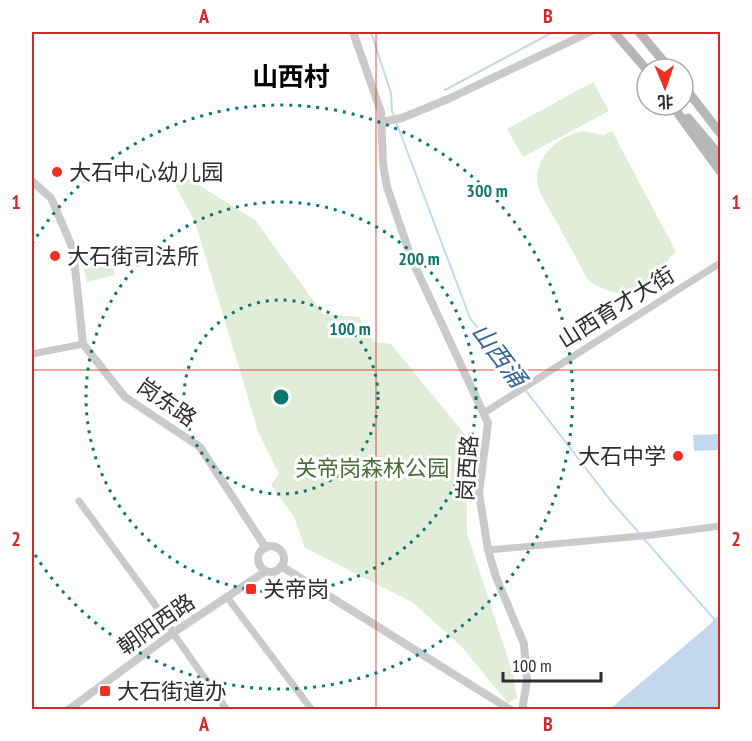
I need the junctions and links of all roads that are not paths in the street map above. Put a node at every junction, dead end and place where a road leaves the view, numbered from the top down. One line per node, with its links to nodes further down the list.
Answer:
1 (353, 32): 11 (street, 岗西路)
2 (590, 32): 11 (street)
3 (614, 32): 5 (main road)
4 (639, 32): 6 (main road)
5 (636, 57)
6 (660, 57)
7 (695, 96): 12 (main road)
8 (695, 99): 13 (main road)
9 (681, 117): 15 (main road)
10 (687, 117): 14 (main road)
11 (386, 122): 20 (street, 岗西路)
12 (720, 123)
13 (720, 133)
14 (720, 156)
15 (720, 171)
16 (32, 181): 18 (street)
17 (720, 263): 20 (street, 山西育才大街)
18 (83, 344): 19 (street); 23 (street, 岗东路)
19 (32, 354)
20 (484, 413): 24 (street, 岗西路)
21 (79, 501): 28 (street)
22 (720, 526): 24 (street)
23 (266, 548): 25 (street); 26 (street)
24 (488, 550): 33 (street, 岗西路)
25 (281, 566): 26 (street); 32 (street)
26 (266, 571): 27 (street, 朝阳西路)
27 (227, 597): 28 (street, 朝阳西路); 31 (street)
28 (173, 633): 29 (street, 朝阳西路); 30 (street)
29 (68, 710)
30 (227, 710)
31 (312, 710)
32 (511, 710)
33 (522, 710)

